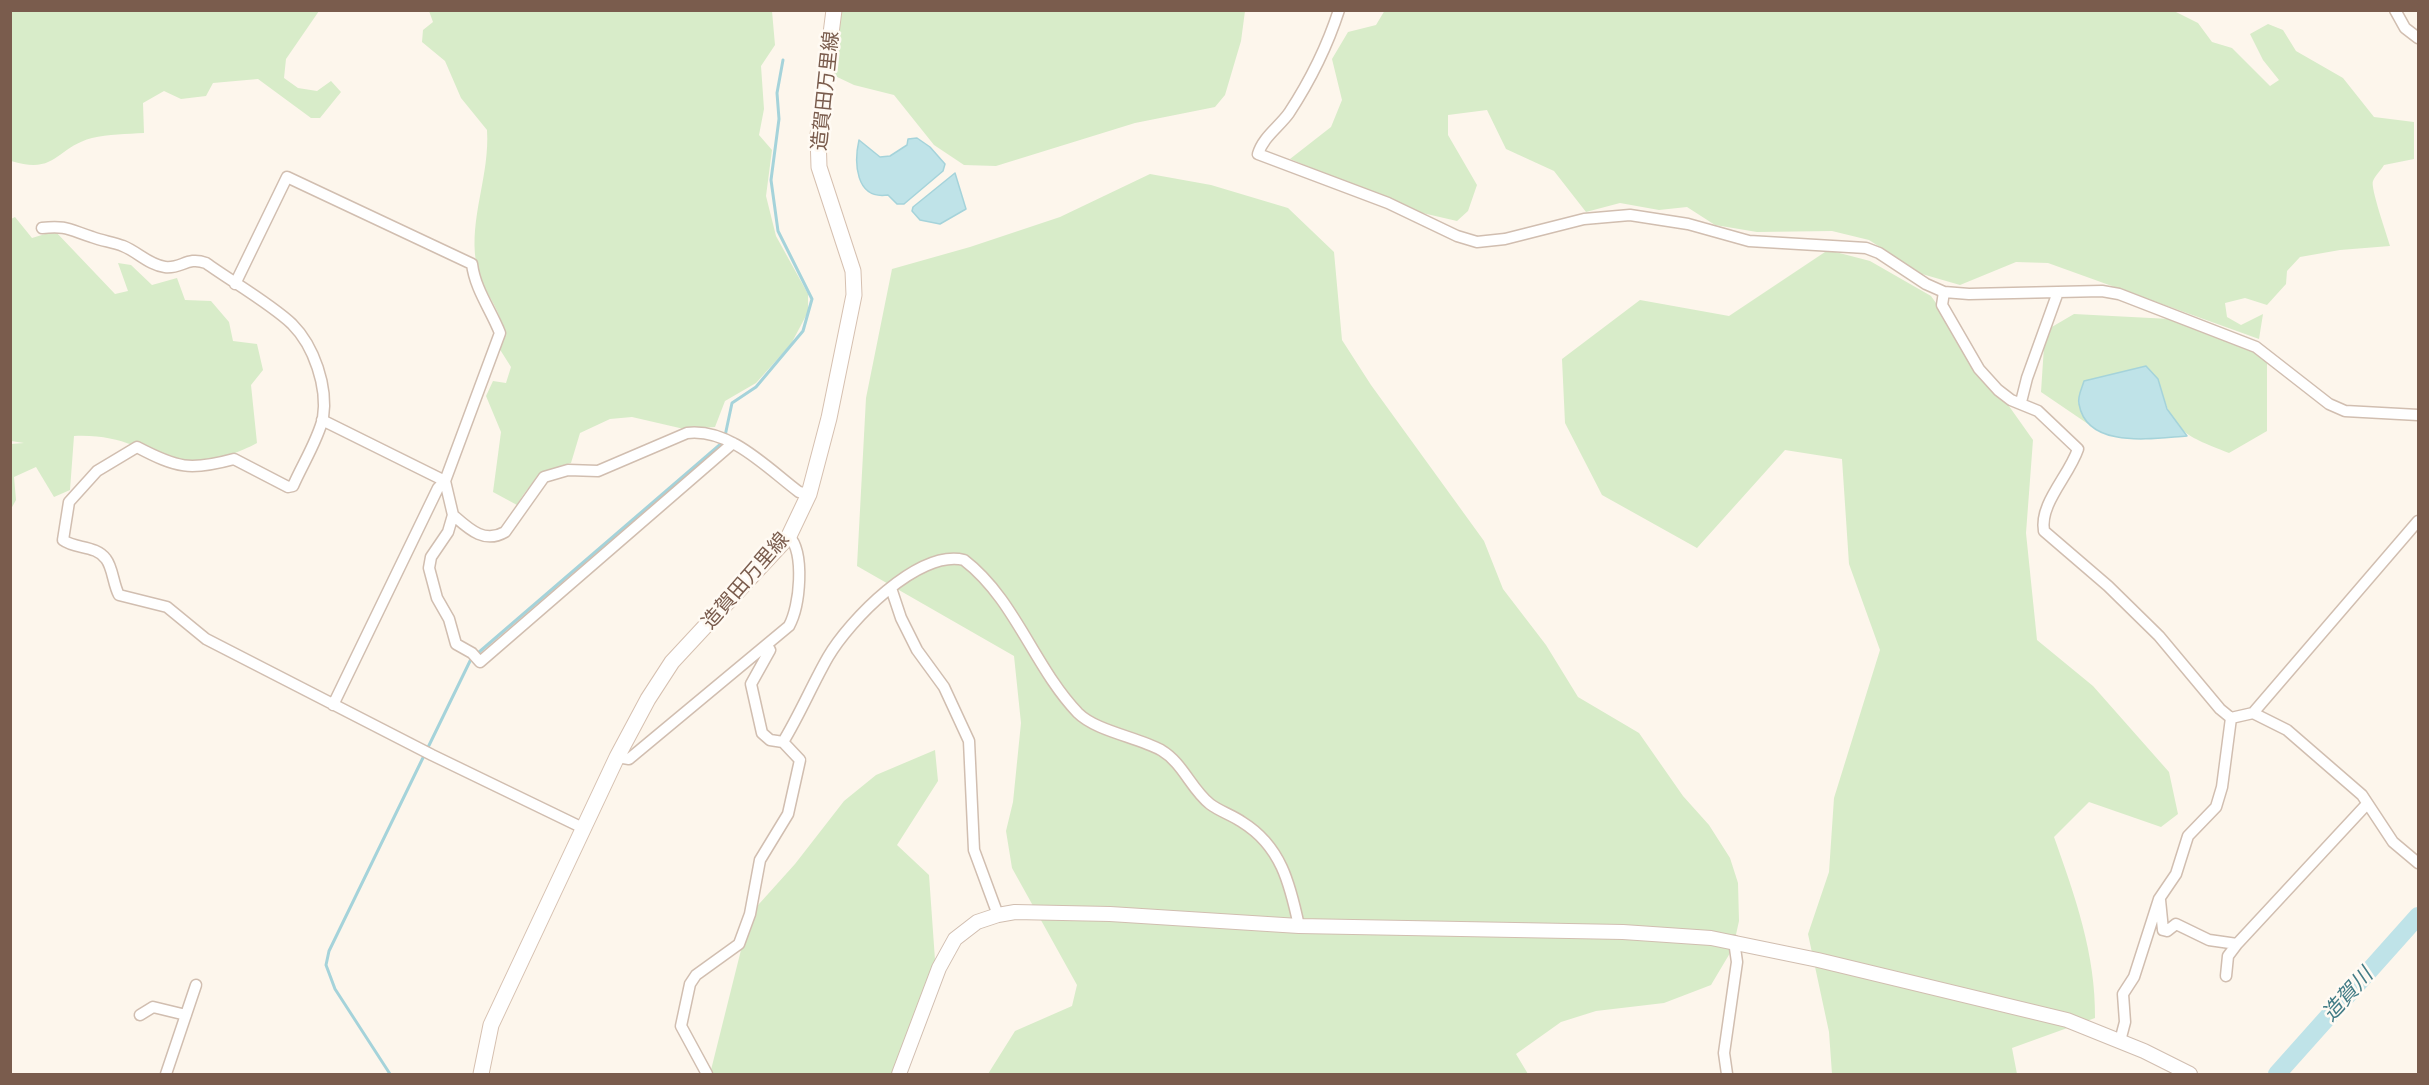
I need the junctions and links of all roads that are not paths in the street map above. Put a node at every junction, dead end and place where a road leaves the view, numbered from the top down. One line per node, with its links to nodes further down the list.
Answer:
1 (834, 10): 14 (main road, 造賀田万里線)
2 (1338, 10): 7 (street)
3 (2395, 10): 4 (street)
4 (2418, 38)
5 (42, 228): 6 (street)
6 (235, 284): 11 (street); 13 (street)
7 (1944, 292): 8 (street); 9 (street)
8 (2058, 292): 9 (street); 10 (street)
9 (2021, 402): 22 (street)
10 (2418, 415)
11 (322, 420): 13 (street); 20 (street)
12 (733, 443): 14 (street); 15 (street); 15 (street)
13 (445, 481): 15 (street); 20 (street)
14 (809, 494): 17 (main road, 造賀田万里線)
15 (453, 515)
16 (2418, 521): 21 (street)
17 (789, 536): 19 (street); 24 (main road, 造賀田万里線)
18 (891, 588): 23 (street); 29 (street); 30 (street)
19 (767, 646): 23 (street); 24 (street)
20 (333, 705): 26 (street)
21 (2253, 713): 22 (street); 25 (street)
22 (2231, 718): 28 (street)
23 (783, 742): 40 (street)
24 (617, 757): 26 (main road, 造賀田万里線)
25 (2367, 804): 27 (street); 32 (street)
26 (585, 829): 39 (main road, 造賀田万里線)
27 (2418, 863)
28 (2159, 899): 32 (street); 37 (street)
29 (998, 915): 30 (street); 41 (street)
30 (1299, 926): 31 (street)
31 (1734, 941): 37 (street); 42 (street)
32 (2237, 944): 33 (street)
33 (2226, 976)
34 (196, 985): 36 (street)
35 (140, 1015): 36 (street)
36 (186, 1015): 38 (street)
37 (2120, 1041): 43 (street)
38 (166, 1074)
39 (481, 1074)
40 (707, 1074)
41 (899, 1074)
42 (1727, 1074)
43 (2190, 1074)

